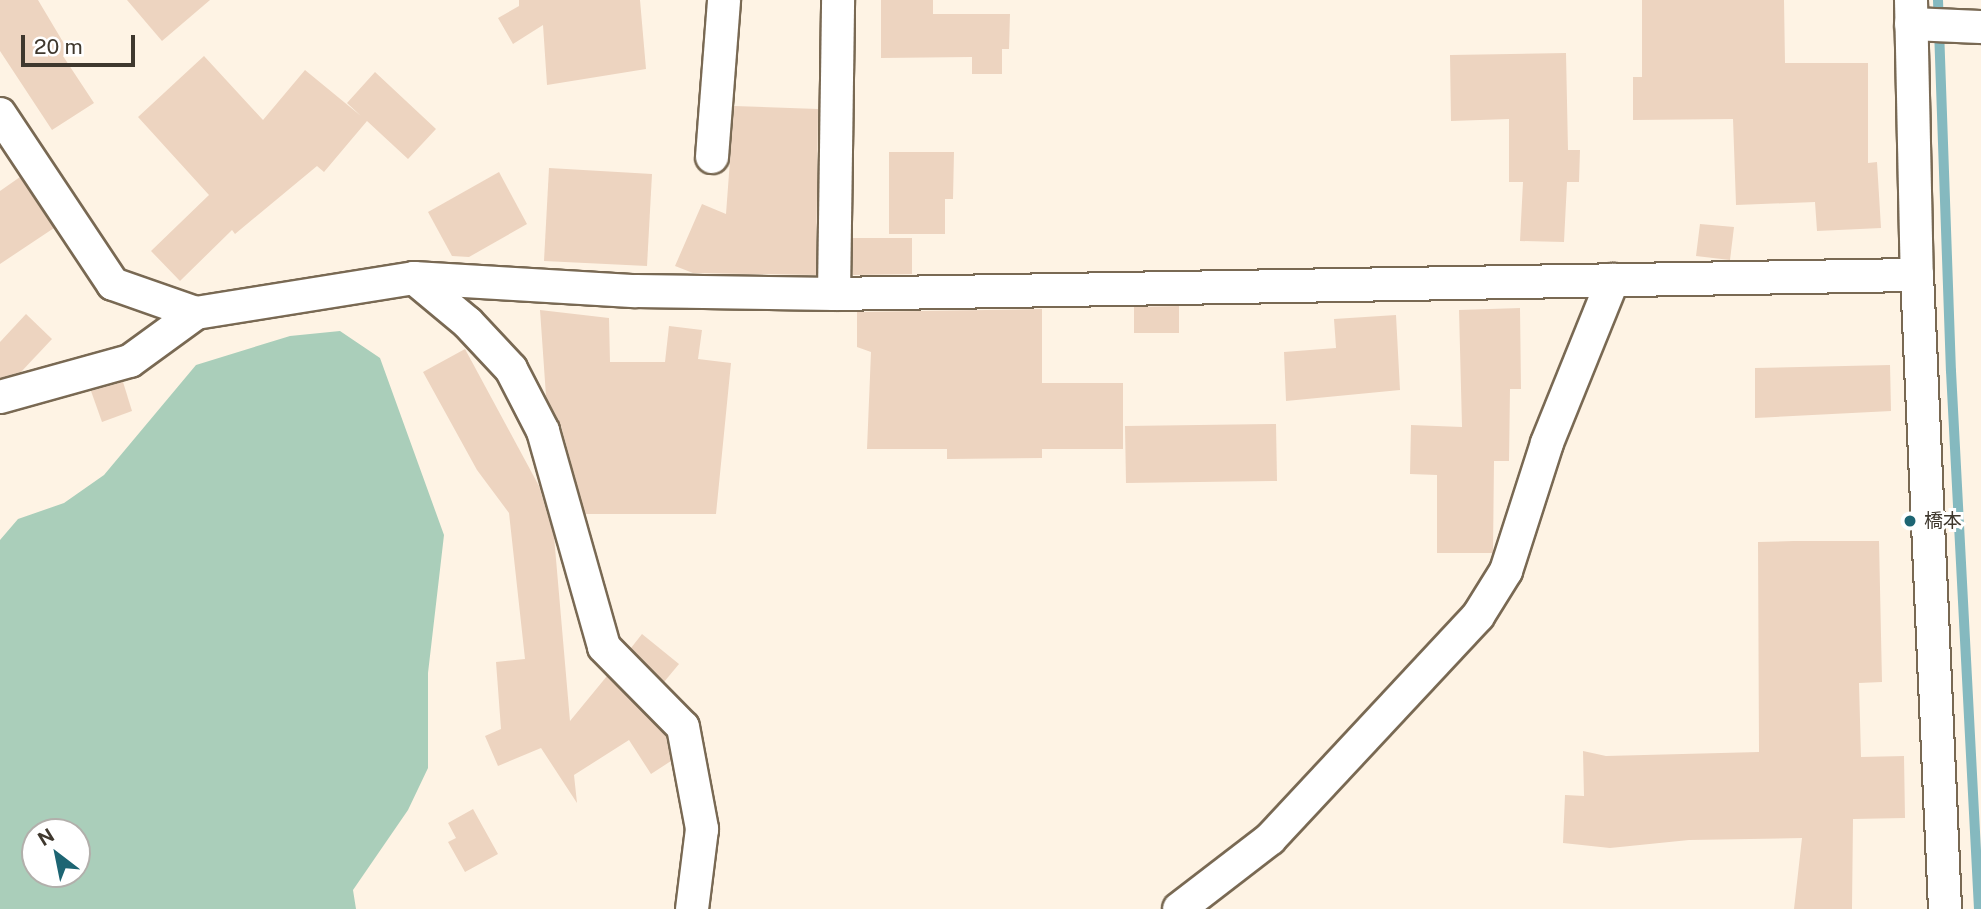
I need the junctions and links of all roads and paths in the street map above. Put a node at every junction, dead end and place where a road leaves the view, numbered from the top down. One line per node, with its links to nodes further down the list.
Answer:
1 (724, 0): 6 (street)
2 (838, 0): 10 (street)
3 (1916, 16): 4 (street); 7 (street)
4 (1970, 25)
5 (0, 114): 11 (street)
6 (712, 157)
7 (1917, 275): 9 (street); 15 (street)
8 (414, 278): 10 (street); 11 (street); 13 (street)
9 (1613, 280): 10 (street); 14 (street)
10 (834, 294)
11 (196, 313): 12 (street)
12 (0, 397)
13 (692, 909)
14 (1179, 909)
15 (1945, 909)

